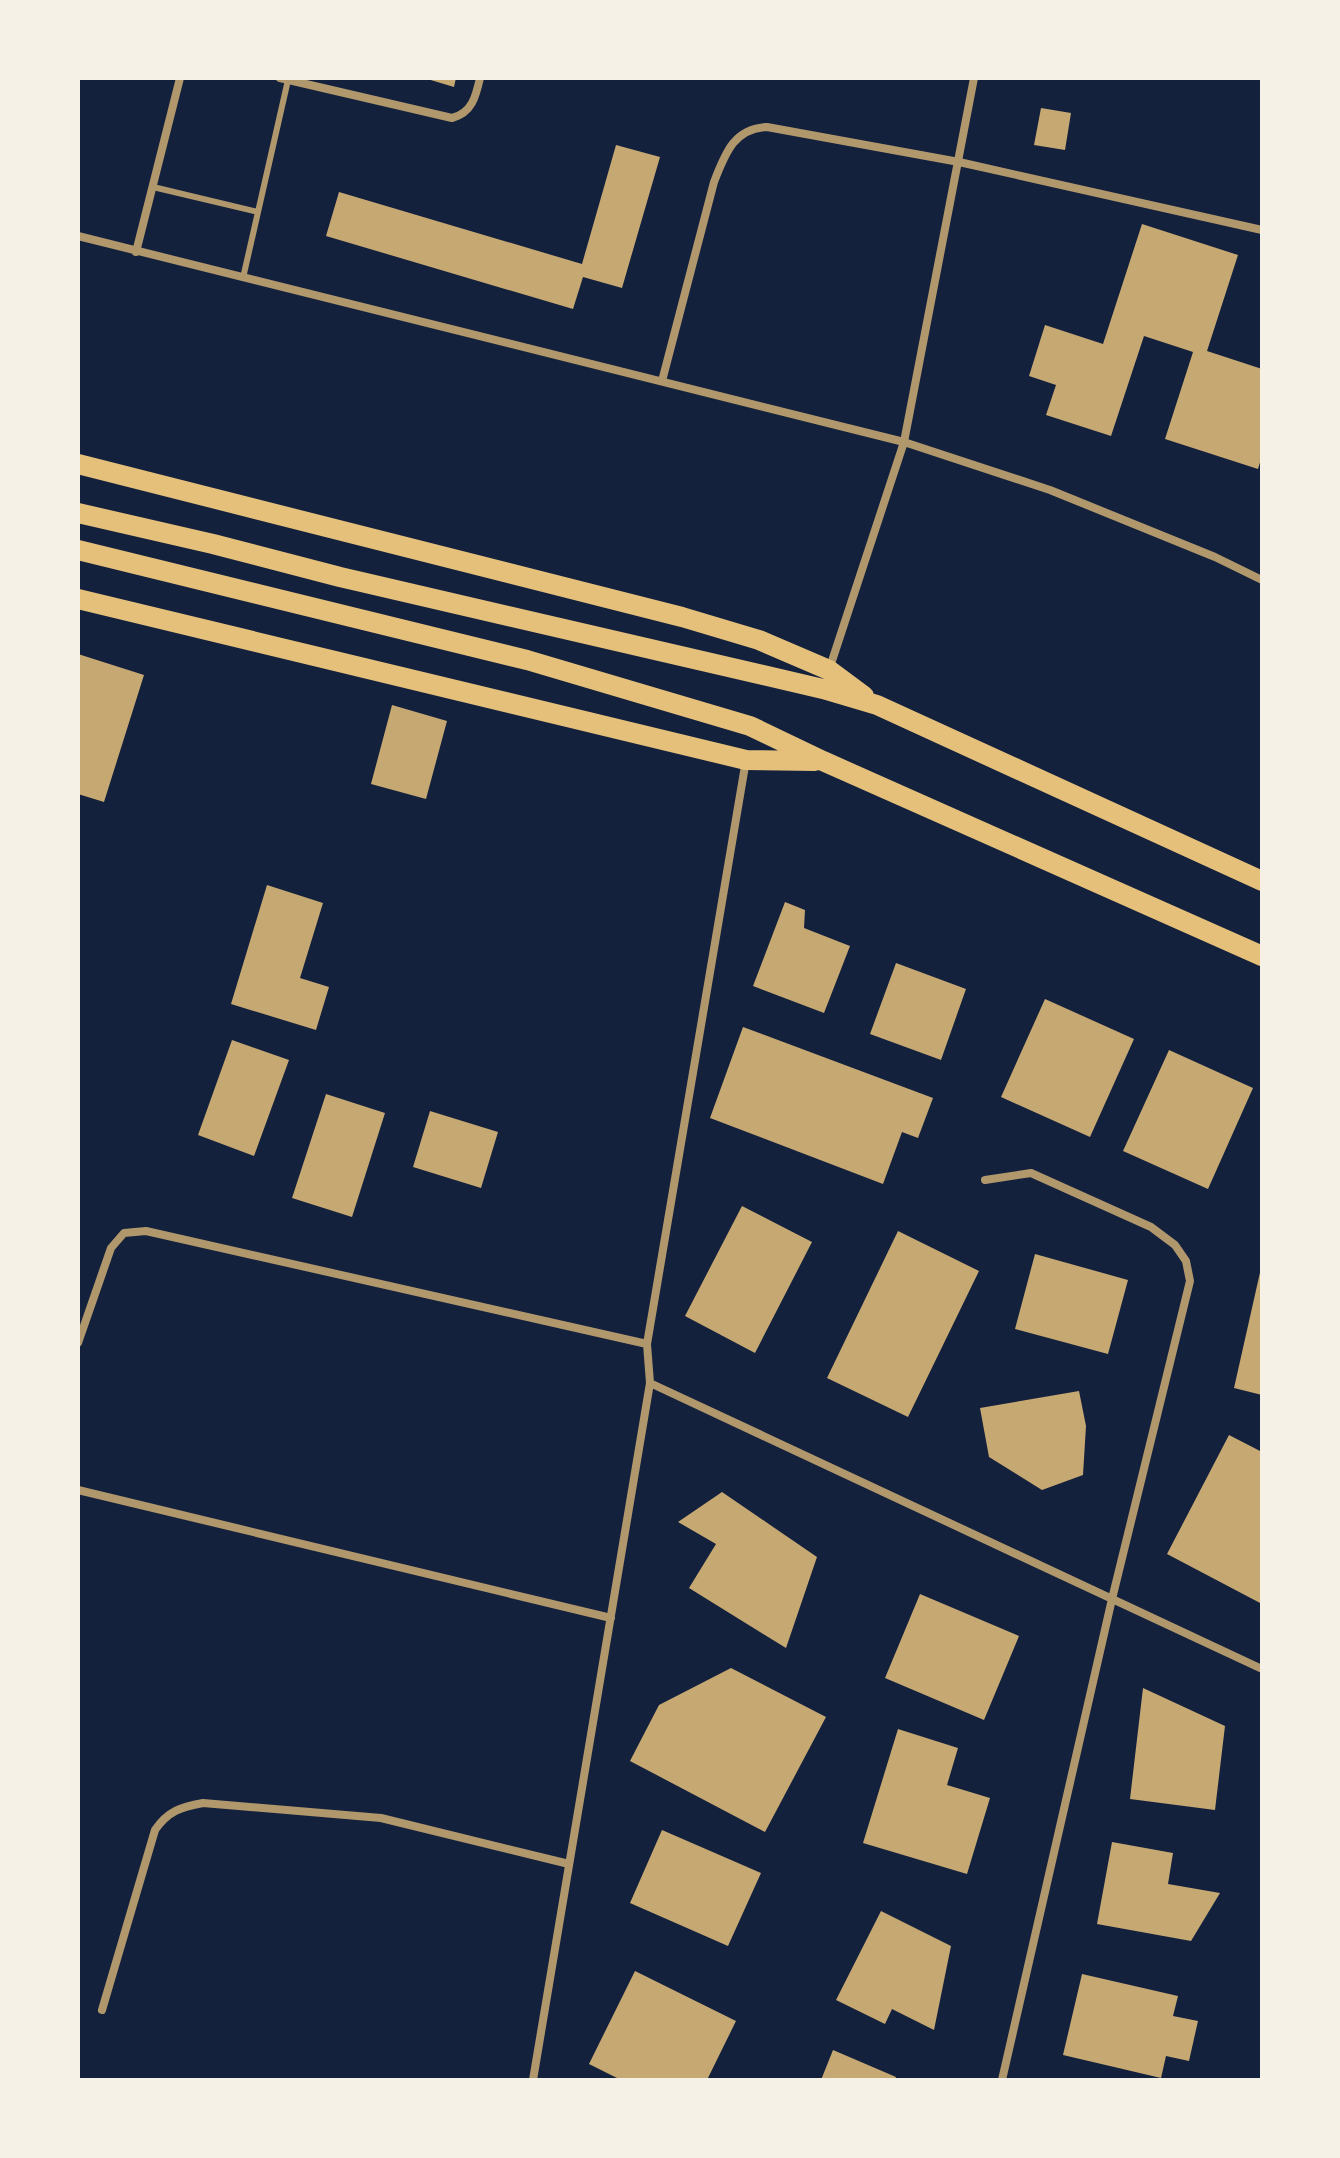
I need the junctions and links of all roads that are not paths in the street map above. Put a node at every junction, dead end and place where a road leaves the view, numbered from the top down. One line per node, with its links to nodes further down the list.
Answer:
1 (180, 78): 6 (street)
2 (480, 78): 4 (street)
3 (974, 78): 5 (street)
4 (284, 79): 7 (lane)
5 (959, 162): 8 (street); 12 (street); 13 (street)
6 (153, 187): 7 (lane); 10 (street)
7 (258, 212): 11 (lane)
8 (1262, 230)
9 (78, 236): 10 (street)
10 (136, 252): 11 (street)
11 (243, 278): 12 (street)
12 (662, 381): 13 (street)
13 (904, 442): 17 (street); 19 (street)
14 (78, 464): 19 (main road)
15 (78, 513): 19 (main road)
16 (78, 550): 21 (main road)
17 (1262, 580)
18 (78, 599): 20 (main road)
19 (826, 680): 22 (main road)
20 (746, 760): 21 (main road); 26 (street)
21 (823, 761): 23 (main road)
22 (1262, 881)
23 (1262, 956)
24 (985, 1180): 29 (street)
25 (78, 1343): 26 (street)
26 (647, 1344): 27 (street)
27 (650, 1383): 29 (street); 30 (street)
28 (78, 1490): 30 (street)
29 (1112, 1599): 31 (street); 35 (street)
30 (611, 1618): 32 (street)
31 (1262, 1669)
32 (569, 1864): 33 (street); 34 (street)
33 (102, 2010)
34 (533, 2080)
35 (1002, 2080)

